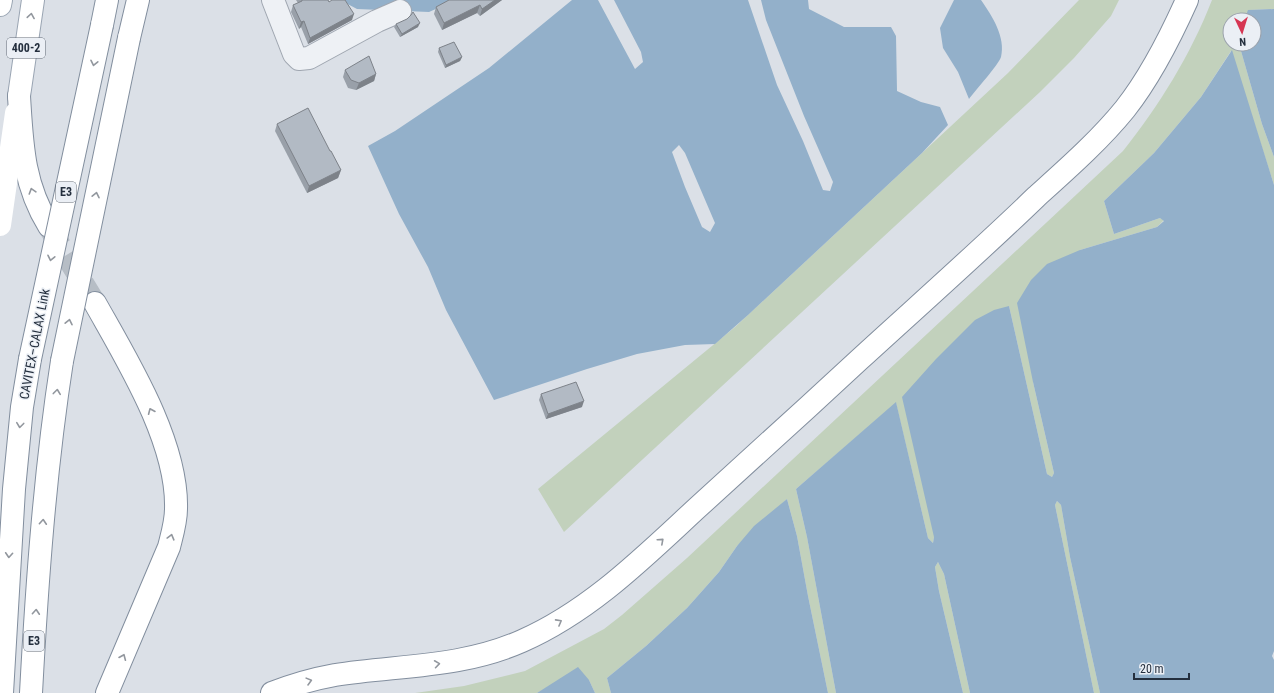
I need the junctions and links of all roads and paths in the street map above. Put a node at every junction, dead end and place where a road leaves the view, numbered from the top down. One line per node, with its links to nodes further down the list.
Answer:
1 (1, 0): 7 (main road)
2 (33, 0): 9 (main road, 400-2, one-way to 2)
3 (107, 0): 13 (main road, CAVITEX–CALAX Link / E3, one-way to 13, bridge)
4 (138, 0): 14 (main road, E3, one-way to 4, bridge)
5 (273, 0): 8 (street)
6 (1187, 0): 16 (main road, one-way to 6)
7 (0, 5)
8 (400, 11)
9 (19, 96): 10 (main road, 400-2); 11 (main road, one-way to 9)
10 (0, 225)
11 (49, 226)
12 (95, 304): 15 (main road, one-way to 12)
13 (2, 693)
14 (31, 693)
15 (107, 693)
16 (272, 693)

